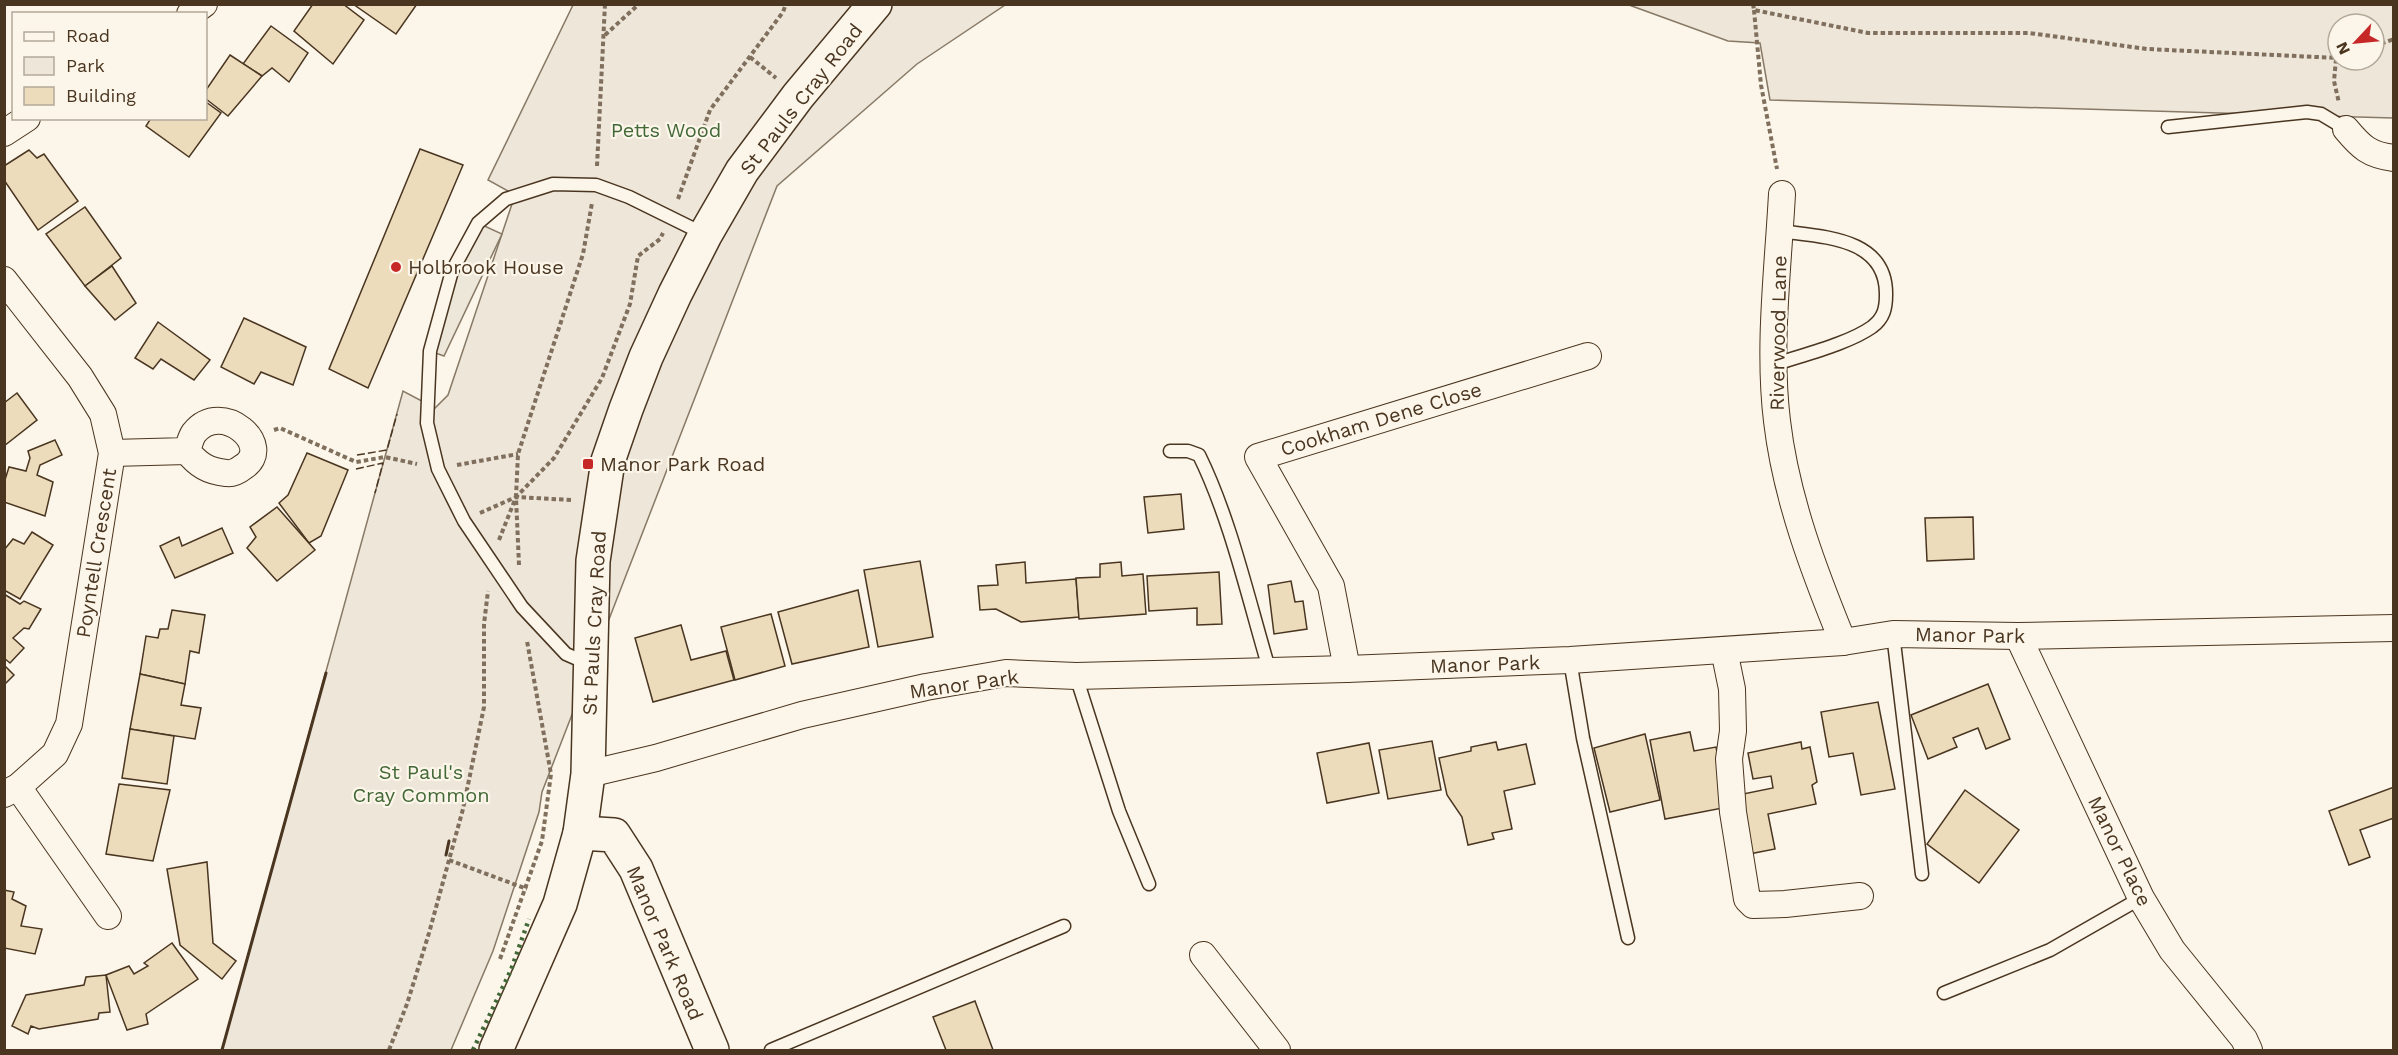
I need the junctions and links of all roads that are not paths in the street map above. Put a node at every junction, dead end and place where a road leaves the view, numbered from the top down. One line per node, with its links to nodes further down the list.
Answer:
1 (876, 4): 9 (main road, St Pauls Cray Road)
2 (24, 120): 5 (street)
3 (2168, 126): 4 (lane)
4 (2346, 129): 6 (street)
5 (4, 133)
6 (2394, 159)
7 (1782, 194): 8 (street, Riverwood Lane)
8 (1780, 231): 12 (street, Riverwood Lane); 12 (lane)
9 (705, 235): 22 (main road, St Pauls Cray Road); 22 (lane)
10 (4, 280): 15 (street, Poyntell Crescent)
11 (1588, 356): 23 (street, Cookham Dene Close)
12 (1773, 365): 19 (street, Riverwood Lane)
13 (188, 451): 13 (street); 15 (street)
14 (1170, 451): 24 (lane)
15 (112, 453): 27 (street, Poyntell Crescent)
16 (2394, 628): 18 (street, Manor Park)
17 (1893, 634): 18 (street, Manor Park); 19 (street, Manor Park); 29 (lane)
18 (2018, 636): 32 (street, Manor Place)
19 (1843, 642): 20 (street, Manor Park)
20 (1724, 650): 21 (street, Manor Park); 31 (street)
21 (1570, 660): 23 (street, Manor Park); 35 (lane)
22 (589, 664): 26 (main road, St Pauls Cray Road)
23 (1347, 669): 24 (street, Manor Park)
24 (1270, 672): 25 (street, Manor Park)
25 (1076, 676): 26 (street, Manor Park); 30 (lane)
26 (588, 774): 28 (main road, St Pauls Cray Road)
27 (11, 791): 33 (street)
28 (580, 832): 38 (main road, St Pauls Cray Road); 39 (main road, Manor Park Road)
29 (1922, 873)
30 (1149, 884)
31 (1860, 896)
32 (2141, 898): 37 (lane); 42 (street, Manor Place)
33 (108, 916)
34 (1064, 927): 40 (lane)
35 (1628, 938)
36 (1203, 955): 41 (street)
37 (1944, 993)
38 (496, 1050)
39 (712, 1050)
40 (771, 1050)
41 (1277, 1050)
42 (2249, 1050)

